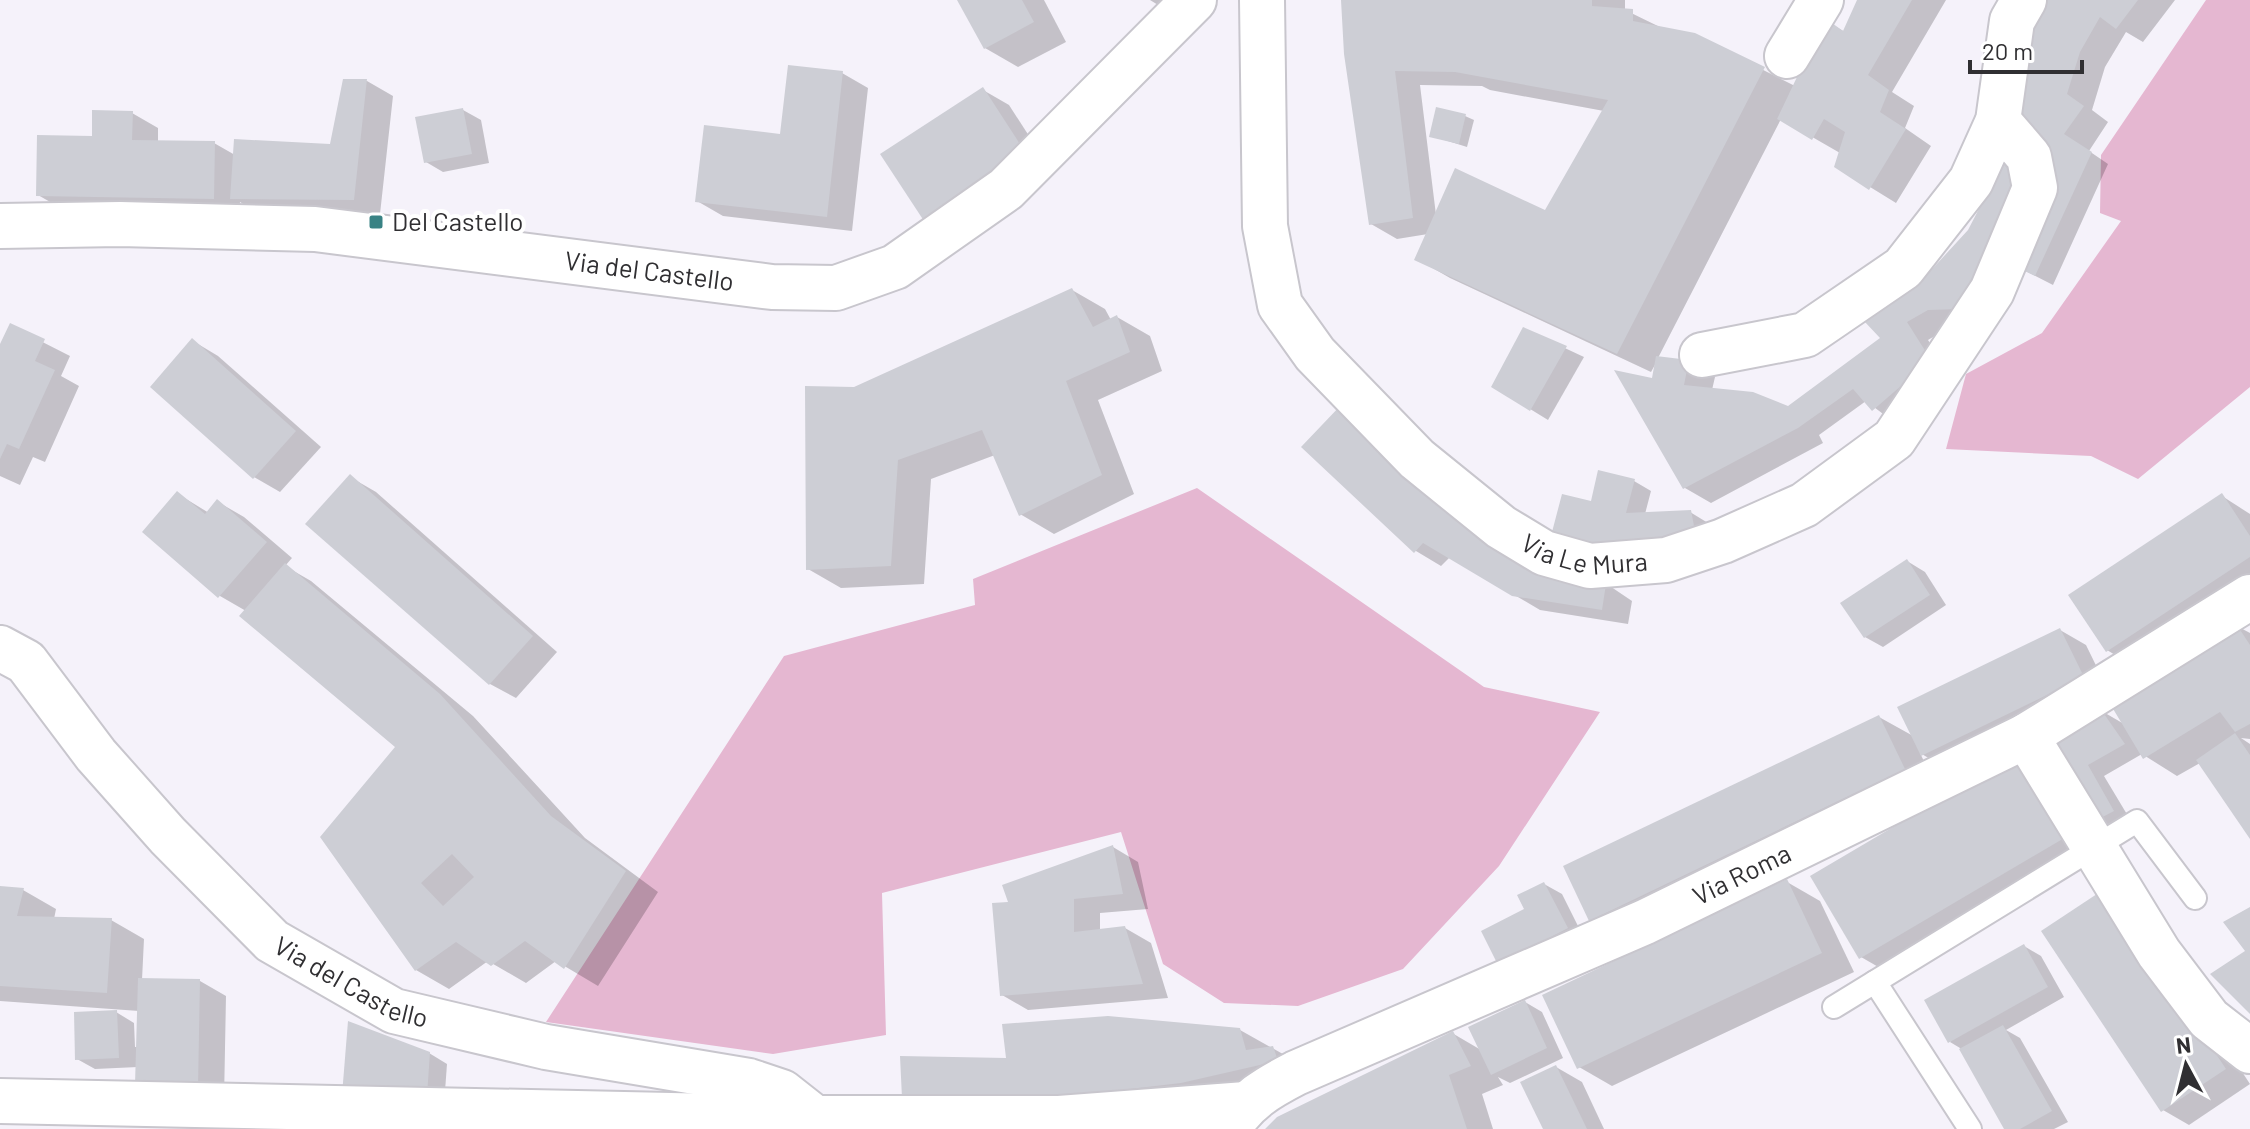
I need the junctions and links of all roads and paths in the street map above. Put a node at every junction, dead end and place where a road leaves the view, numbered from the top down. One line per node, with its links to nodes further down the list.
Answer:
1 (1194, 0): 7 (street, Via del Castello)
2 (1262, 0): 6 (street, Via Le Mura)
3 (1821, 0): 5 (street)
4 (2024, 0): 6 (street)
5 (1787, 56)
6 (1998, 121): 8 (street)
7 (0, 226)
8 (1702, 355)
9 (2250, 597): 11 (street, Via Roma)
10 (0, 648): 19 (street, Via del Castello)
11 (2026, 736): 12 (street); 18 (street, Via Roma)
12 (2094, 848): 13 (lane); 14 (lane); 16 (street)
13 (2195, 898)
14 (1875, 982): 15 (lane); 20 (lane)
15 (1834, 1007)
16 (2250, 1051)
17 (0, 1101): 19 (street)
18 (1237, 1116): 19 (street)
19 (815, 1118)
20 (1970, 1129)

